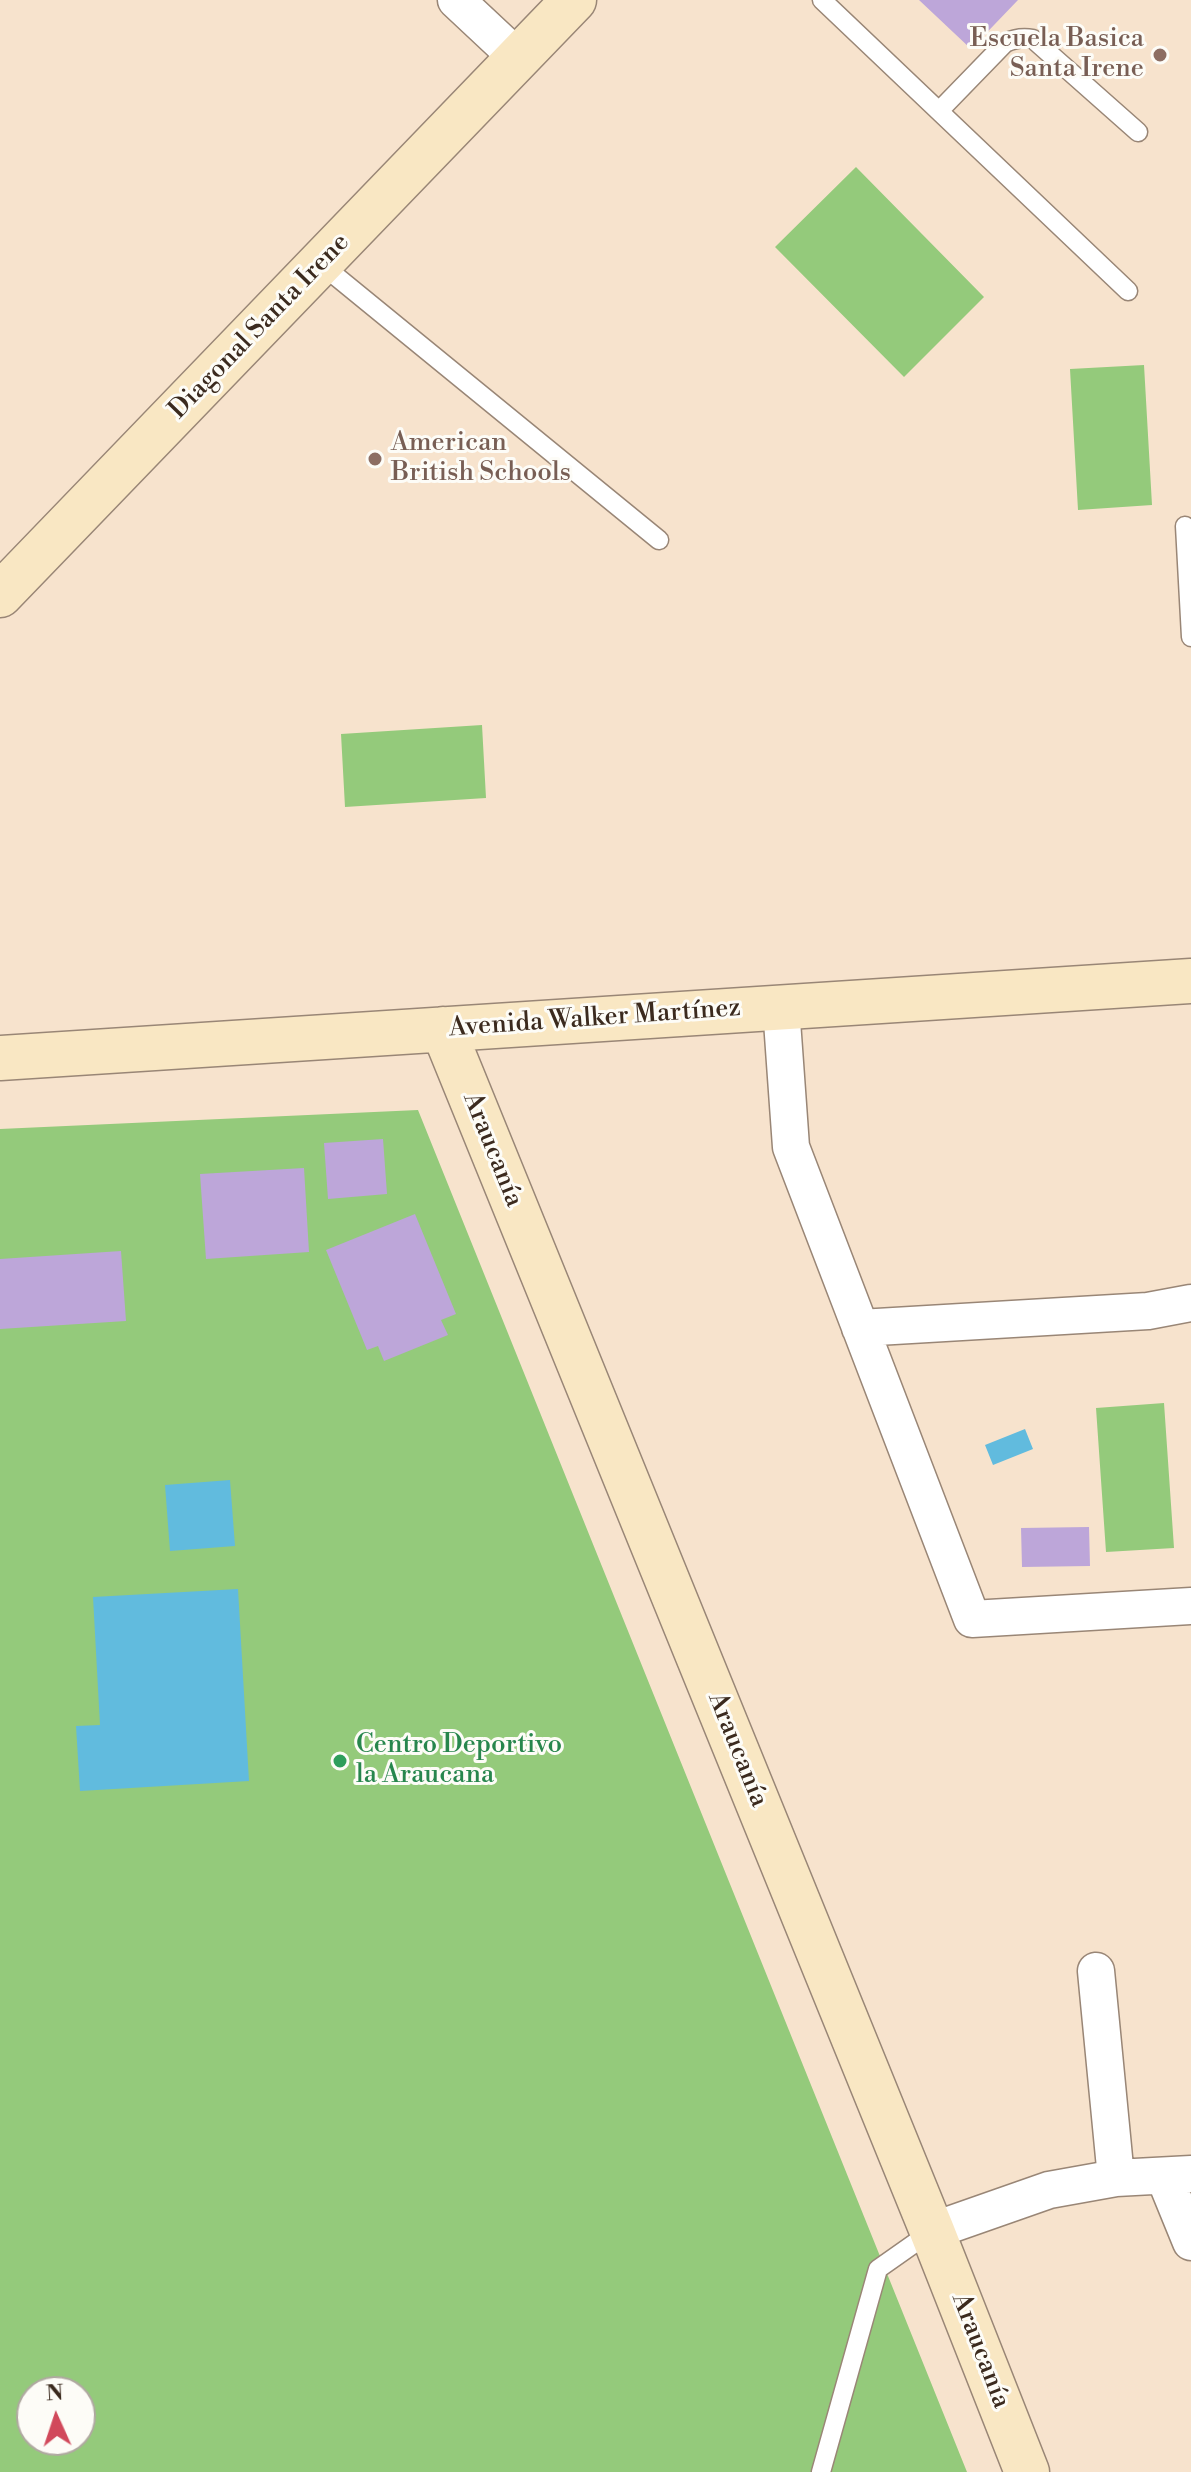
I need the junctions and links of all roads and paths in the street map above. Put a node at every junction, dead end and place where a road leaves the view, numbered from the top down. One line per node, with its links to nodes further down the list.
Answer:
1 (456, 0): 4 (street)
2 (574, 0): 4 (street, Diagonal Santa Irene)
3 (822, 0): 5 (lane)
4 (519, 59): 7 (street, Diagonal Santa Irene)
5 (939, 111): 6 (lane); 8 (lane)
6 (1138, 132)
7 (321, 264): 10 (lane); 11 (street, Diagonal Santa Irene)
8 (1128, 291)
9 (1185, 526): 12 (lane)
10 (659, 540)
11 (0, 595)
12 (1191, 637)
13 (1191, 981): 14 (street, Avenida Walker Martínez)
14 (781, 1007): 15 (street, Avenida Walker Martínez); 18 (street)
15 (443, 1029): 16 (street, Avenida Walker Martínez); 23 (street, Araucanía)
16 (0, 1058)
17 (1191, 1303): 18 (street)
18 (860, 1328): 19 (street)
19 (1191, 1606)
20 (1096, 1971): 22 (street)
21 (1178, 2175): 22 (street); 24 (street)
22 (1116, 2178): 23 (street)
23 (932, 2231): 25 (lane); 26 (street, Araucanía)
24 (1191, 2242)
25 (821, 2472)
26 (1027, 2472)

